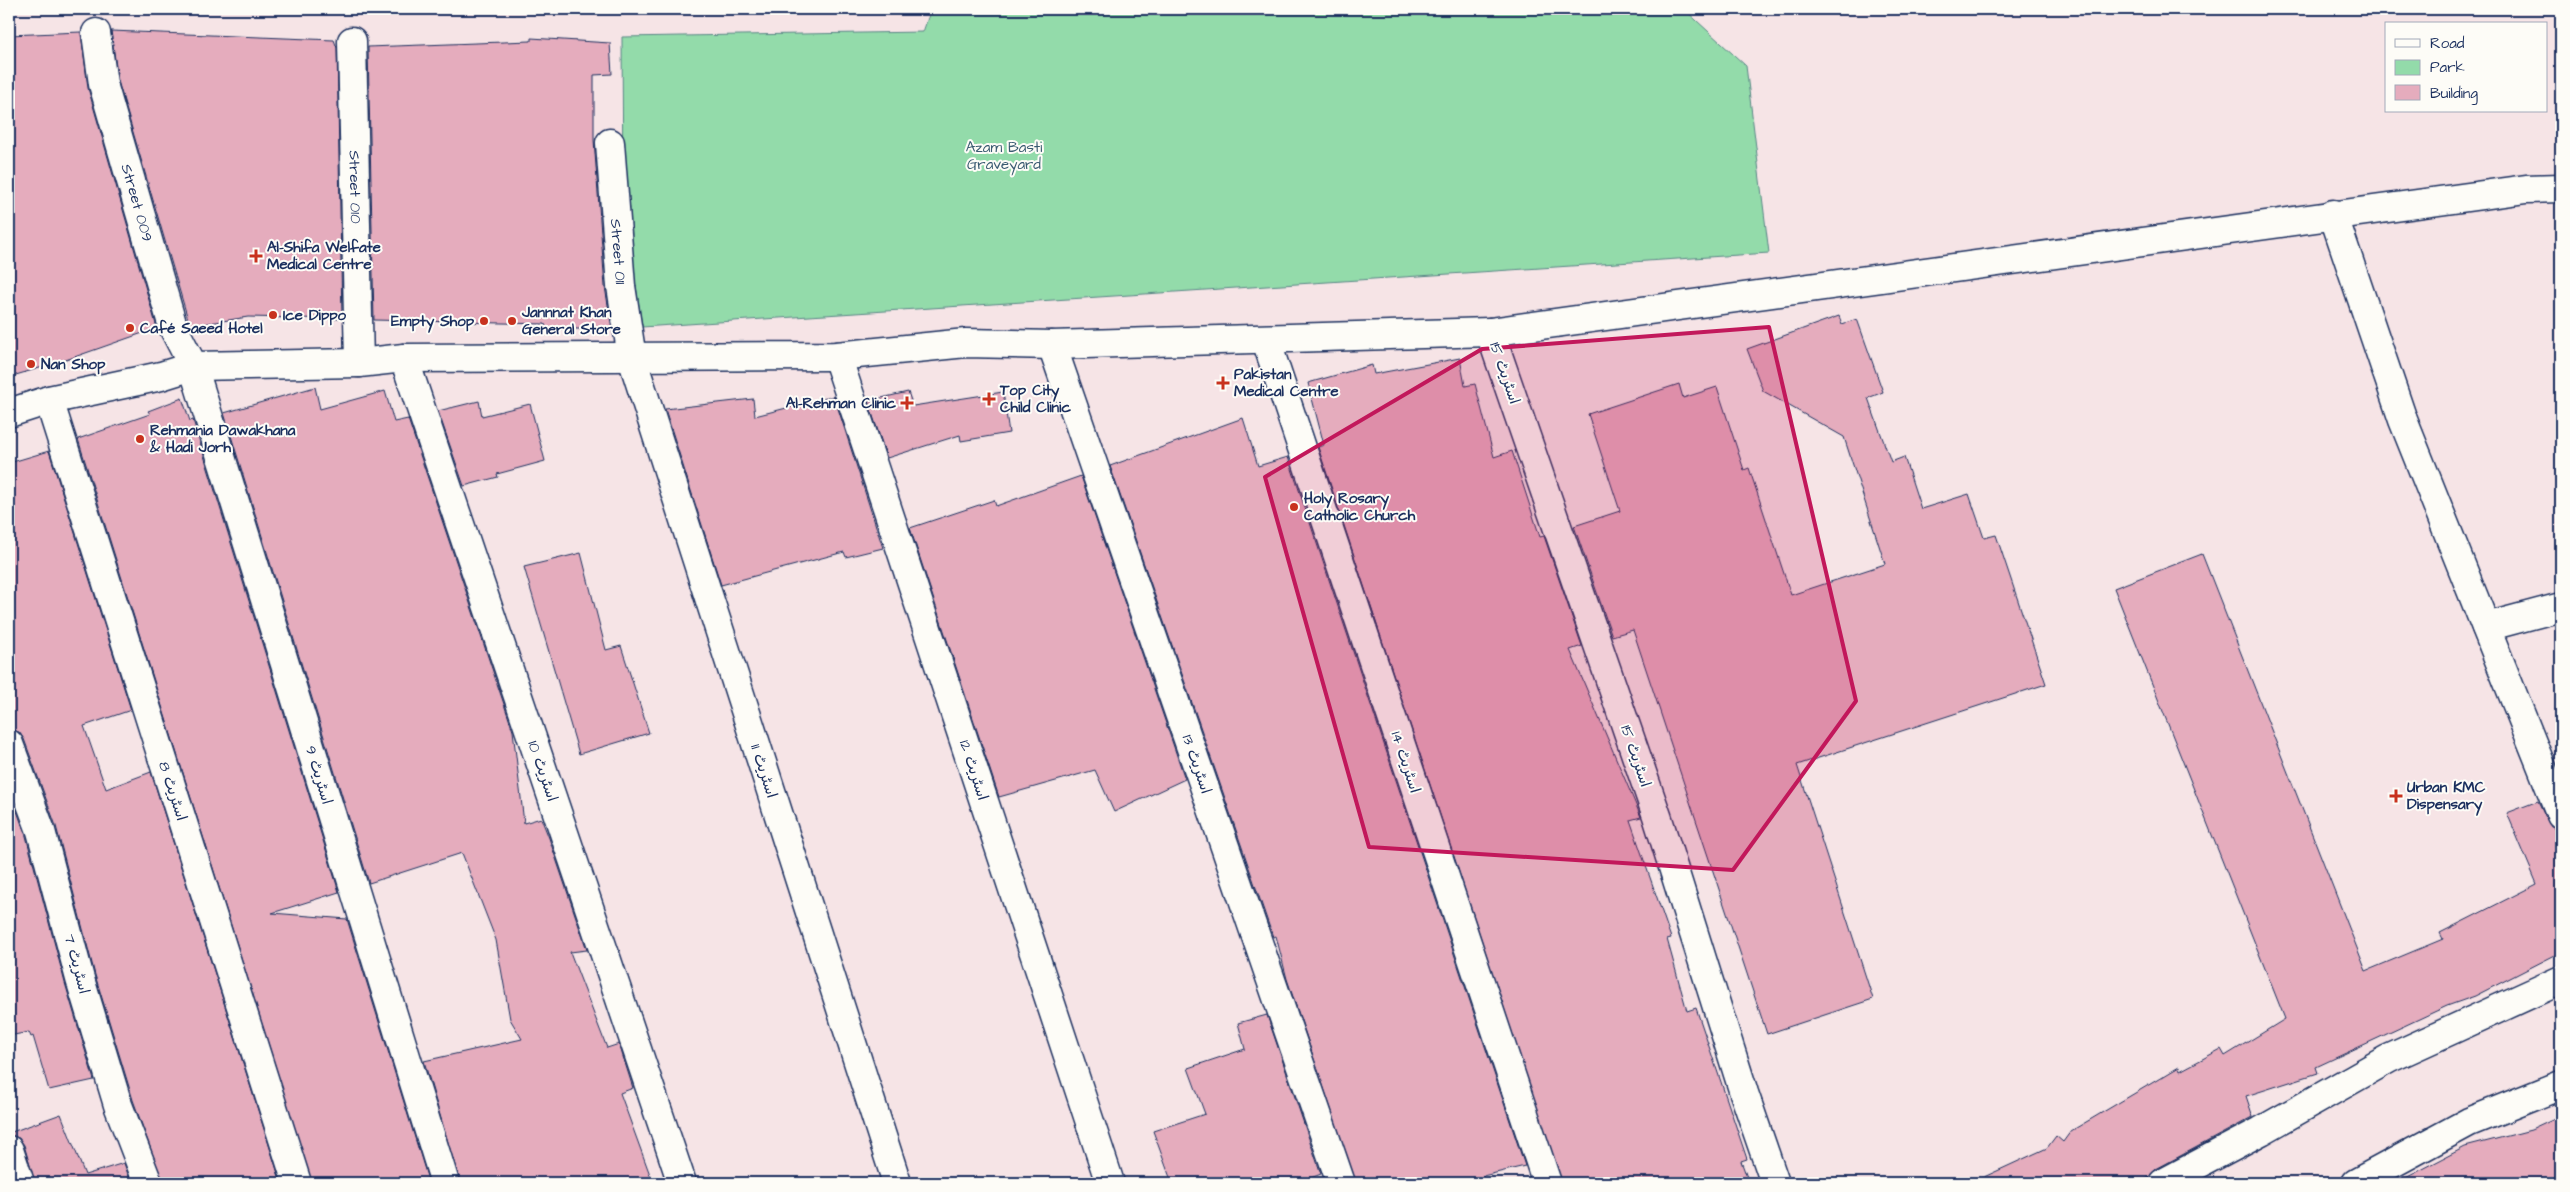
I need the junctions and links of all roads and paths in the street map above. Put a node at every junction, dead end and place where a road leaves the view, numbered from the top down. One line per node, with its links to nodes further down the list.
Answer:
1 (96, 33): 13 (street, Street 009)
2 (352, 41): 12 (street, Street 010)
3 (610, 143): 11 (street, Street 011)
4 (2561, 188): 5 (street)
5 (2333, 214): 6 (street); 17 (street)
6 (1490, 332): 7 (street); 32 (street, اسٹریٹ 15)
7 (1266, 340): 8 (street); 31 (street, اسٹریٹ 14)
8 (1052, 345): 9 (street); 30 (street, اسٹریٹ 13)
9 (837, 356): 11 (street); 29 (street, اسٹریٹ 12)
10 (404, 358): 11 (street); 12 (street); 27 (street, اسٹریٹ 10)
11 (632, 358): 28 (street, اسٹریٹ 11)
12 (359, 364): 13 (street)
13 (193, 366): 14 (street); 26 (street, اسٹریٹ 9)
14 (49, 400): 15 (street); 25 (street, اسٹریٹ 8)
15 (9, 413)
16 (2561, 607): 17 (street)
17 (2486, 627): 19 (street)
18 (9, 744): 24 (street, اسٹریٹ 7)
19 (2561, 816)
20 (2561, 980): 33 (street)
21 (2561, 1085): 34 (street)
22 (9, 1150): 23 (street)
23 (20, 1183)
24 (148, 1183)
25 (297, 1183)
26 (445, 1183)
27 (682, 1183)
28 (897, 1183)
29 (1110, 1183)
30 (1341, 1183)
31 (1547, 1183)
32 (1775, 1183)
33 (2163, 1183)
34 (2356, 1183)

